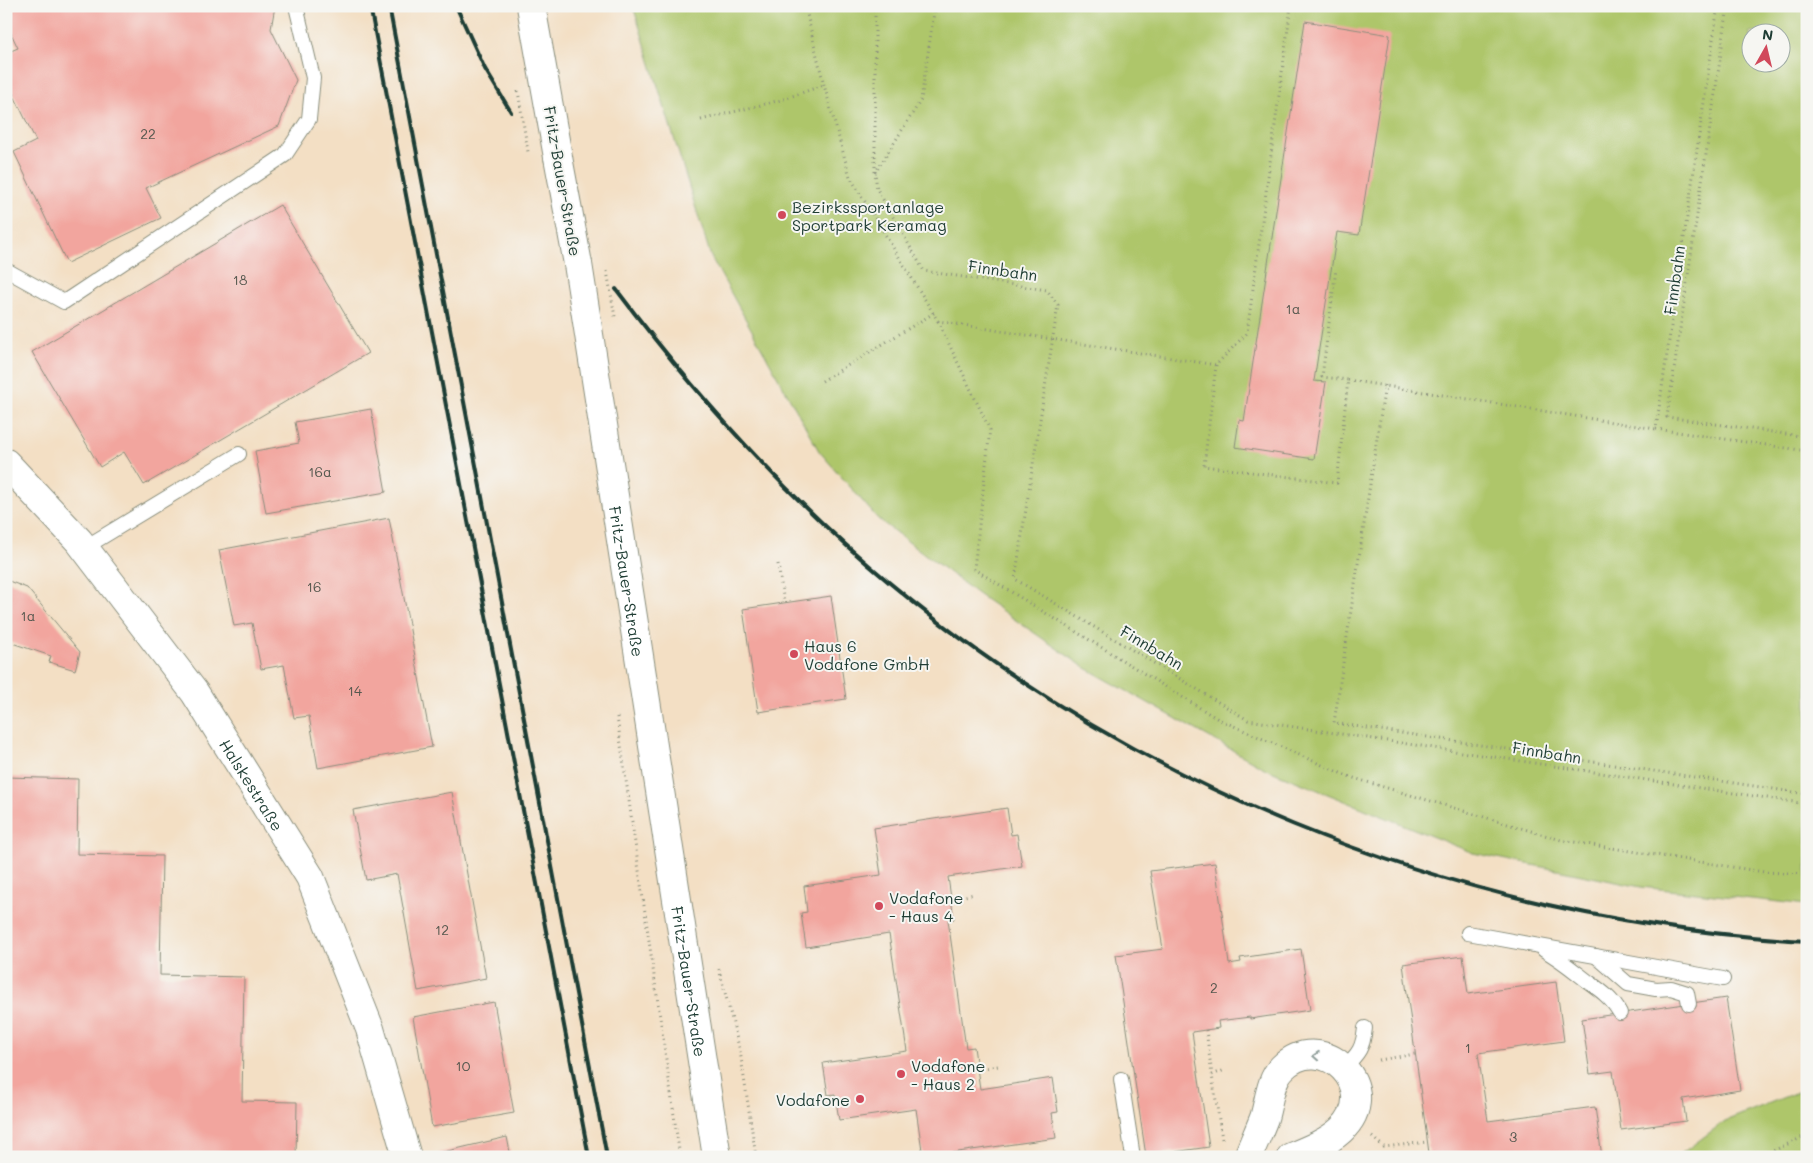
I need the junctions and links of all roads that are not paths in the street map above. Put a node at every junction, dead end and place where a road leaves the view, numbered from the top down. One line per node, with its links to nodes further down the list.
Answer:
1 (296, 6): 3 (lane)
2 (531, 6): 20 (main road, Fritz-Bauer-Straße, bridge)
3 (6, 270)
4 (239, 454): 6 (lane)
5 (6, 463): 6 (main road, Halskestraße)
6 (84, 548): 19 (main road, Halskestraße)
7 (1468, 933): 8 (lane)
8 (1532, 944): 9 (lane); 12 (lane)
9 (1596, 956): 10 (lane); 11 (lane)
10 (1722, 979)
11 (1690, 1004)
12 (1620, 1013)
13 (1365, 1028): 14 (lane)
14 (1344, 1068): 16 (main road); 17 (main road, one-way to 17)
15 (1121, 1079): 21 (lane)
16 (1331, 1148): 18 (main road)
17 (1236, 1152)
18 (1296, 1156)
19 (407, 1157)
20 (717, 1157)
21 (1133, 1157)

